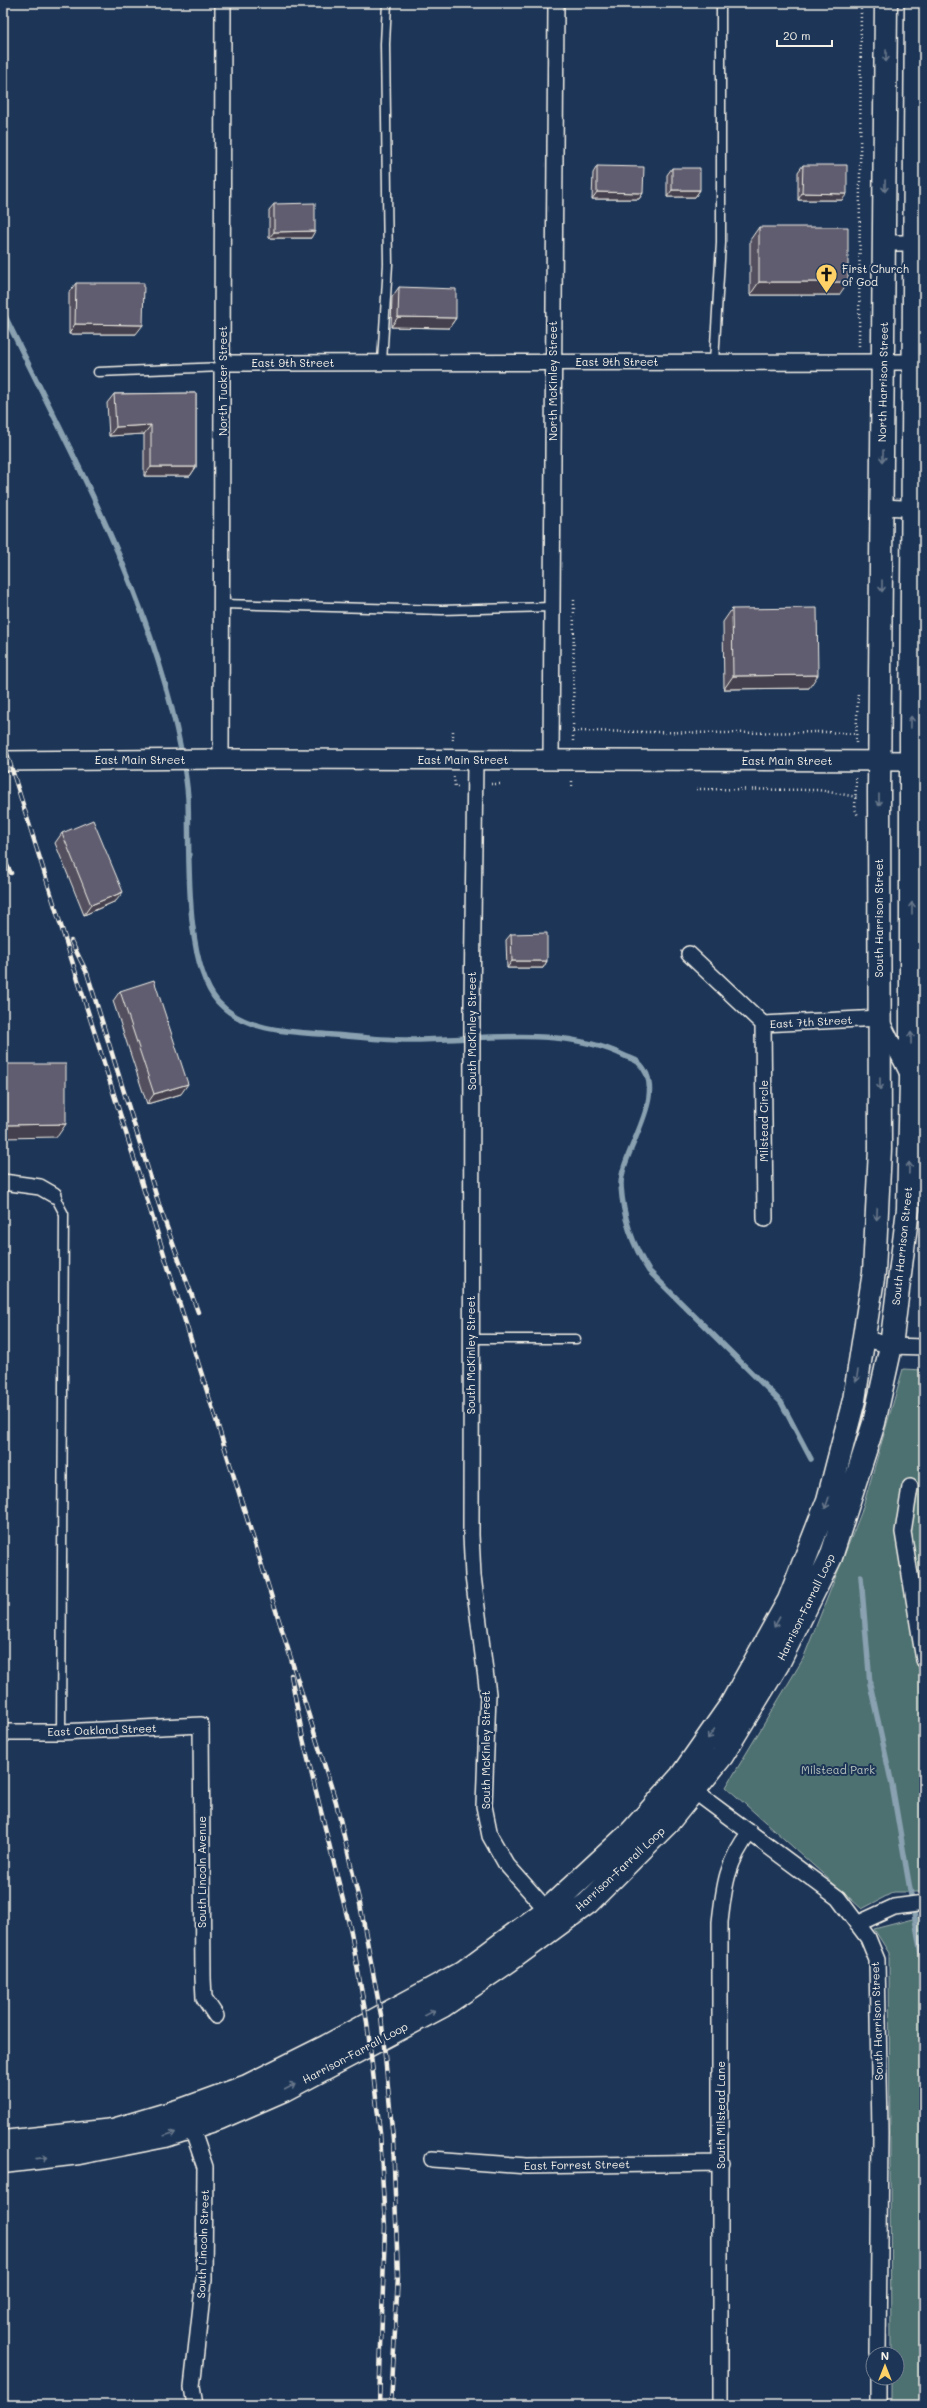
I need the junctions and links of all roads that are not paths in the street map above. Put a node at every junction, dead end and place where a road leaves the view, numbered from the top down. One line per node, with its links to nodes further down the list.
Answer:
1 (223, 3): 14 (street, North Tucker Street)
2 (387, 3): 10 (lane)
3 (556, 3): 11 (street, North McKinley Street)
4 (721, 3): 12 (lane)
5 (886, 3): 7 (main road, North Harrison Street, one-way to 7)
6 (916, 3): 8 (main road)
7 (884, 242): 8 (street); 9 (main road, North Harrison Street)
8 (920, 242): 13 (main road)
9 (884, 361): 12 (street, East 9th Street); 13 (street, East 9th Street); 16 (main road, North Harrison Street, one-way to 16)
10 (382, 362): 11 (street, East 9th Street); 14 (street, East 9th Street)
11 (553, 362): 12 (street, East 9th Street); 19 (street, North McKinley Street)
12 (714, 362)
13 (914, 362): 17 (main road)
14 (223, 365): 15 (lane); 18 (street, North Tucker Street)
15 (98, 372)
16 (882, 506): 17 (street); 24 (main road, North Harrison Street, one-way to 24)
17 (919, 509): 25 (main road, one-way to 17)
18 (222, 604): 19 (lane); 20 (street, North Tucker Street)
19 (552, 607): 21 (street, North McKinley Street)
20 (217, 759): 22 (street, East Main Street); 23 (street, East Main Street)
21 (551, 760): 23 (street, East Main Street); 24 (street, East Main Street)
22 (3, 761)
23 (475, 761): 34 (street, South McKinley Street)
24 (880, 761): 25 (street, East Main Street); 27 (main road, South Harrison Street, one-way to 27)
25 (918, 761): 29 (main road, South Harrison Street, one-way to 25)
26 (689, 954): 28 (street, East 7th Street)
27 (880, 1018): 28 (street, East 7th Street); 29 (street); 33 (main road, South Harrison Street, one-way to 33)
28 (763, 1024): 32 (street, Milstead Circle)
29 (918, 1080): 36 (main road, South Harrison Street, one-way to 29)
30 (3, 1182): 31 (street)
31 (54, 1195): 42 (lane)
32 (764, 1219)
33 (864, 1338): 36 (street); 43 (main road, Harrison-Farrall Loop, one-way to 43)
34 (471, 1339): 35 (lane); 46 (street, South McKinley Street)
35 (576, 1339)
36 (891, 1346): 37 (street); 43 (main road, Harrison-Farrall Loop)
37 (924, 1347)
38 (910, 1487): 39 (street)
39 (924, 1660)
40 (201, 1725): 42 (street, East Oakland Street); 48 (street, South Lincoln Avenue)
41 (3, 1732): 42 (street, East Oakland Street)
42 (61, 1732)
43 (688, 1783): 44 (street, South Harrison Street); 46 (main road, Harrison-Farrall Loop)
44 (750, 1832): 47 (street, South Harrison Street); 53 (street, South Milstead Lane)
45 (924, 1904): 47 (street)
46 (553, 1917): 49 (main road, Harrison-Farrall Loop)
47 (857, 1924): 54 (street, South Harrison Street)
48 (216, 2016)
49 (189, 2118): 50 (main road, Harrison-Farrall Loop); 52 (main road, Harrison-Farrall Loop, one-way to 49); 56 (street, South Lincoln Street)
50 (3, 2142)
51 (432, 2159): 53 (street, East Forrest Street)
52 (3, 2162)
53 (721, 2163): 57 (street, South Milstead Lane)
54 (878, 2346)
55 (878, 2386): 58 (street)
56 (194, 2405)
57 (720, 2405)
58 (878, 2405)

